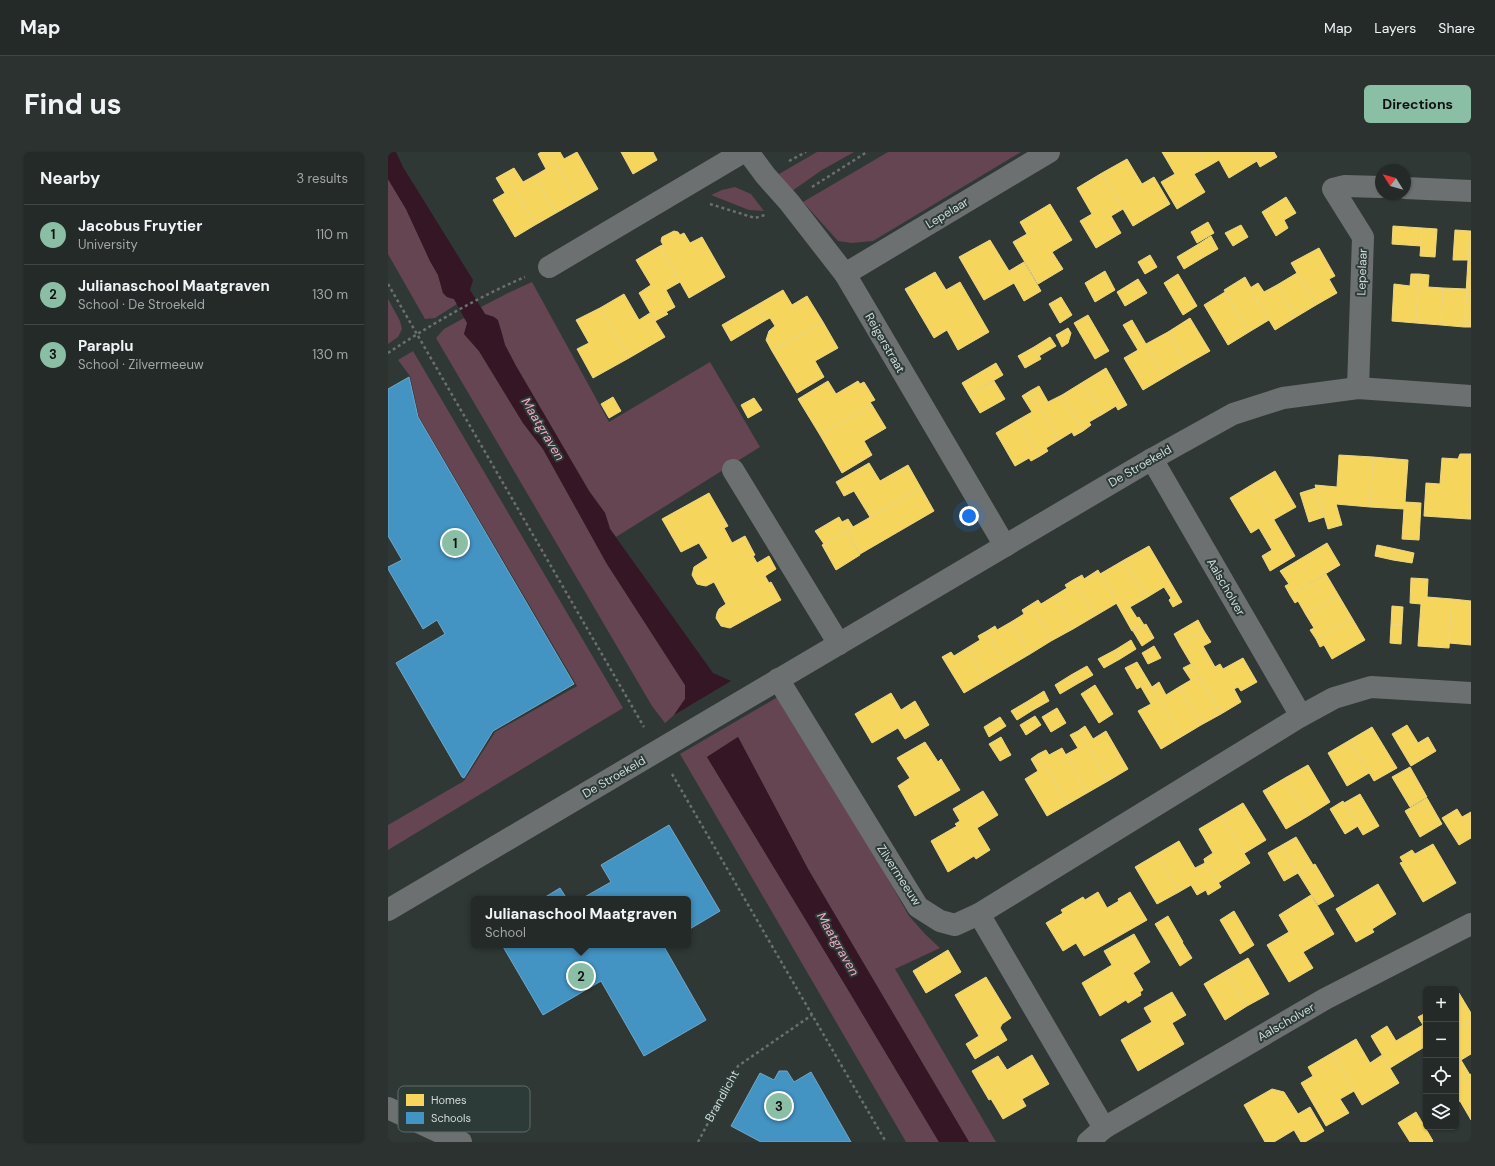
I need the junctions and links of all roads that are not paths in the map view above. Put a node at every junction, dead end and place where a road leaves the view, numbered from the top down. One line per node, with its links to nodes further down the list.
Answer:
1 (743, 152): 7 (street)
2 (748, 152): 8 (street, Reigerstraat)
3 (1049, 152): 8 (street, Lepelaar)
4 (1375, 187): 9 (street, Lepelaar)
5 (1411, 188): 6 (street)
6 (1471, 191)
7 (549, 267)
8 (844, 274): 13 (street, Reigerstraat)
9 (1358, 388): 10 (street, De Stroekeld); 11 (street, De Stroekeld)
10 (1471, 396)
11 (1152, 459): 13 (street, De Stroekeld); 17 (street, Aalscholver)
12 (733, 470): 14 (street)
13 (1005, 546): 14 (street, De Stroekeld)
14 (839, 644): 15 (street, De Stroekeld)
15 (778, 679): 18 (street, De Stroekeld); 19 (street, Zilvermeeuw)
16 (1471, 693): 17 (street)
17 (1301, 716): 19 (street)
18 (388, 910)
19 (979, 914): 24 (street)
20 (1468, 931): 24 (street, Aalscholver)
21 (388, 1108): 22 (street)
22 (398, 1113)
23 (440, 1132): 25 (street)
24 (1096, 1135)
25 (461, 1142)

